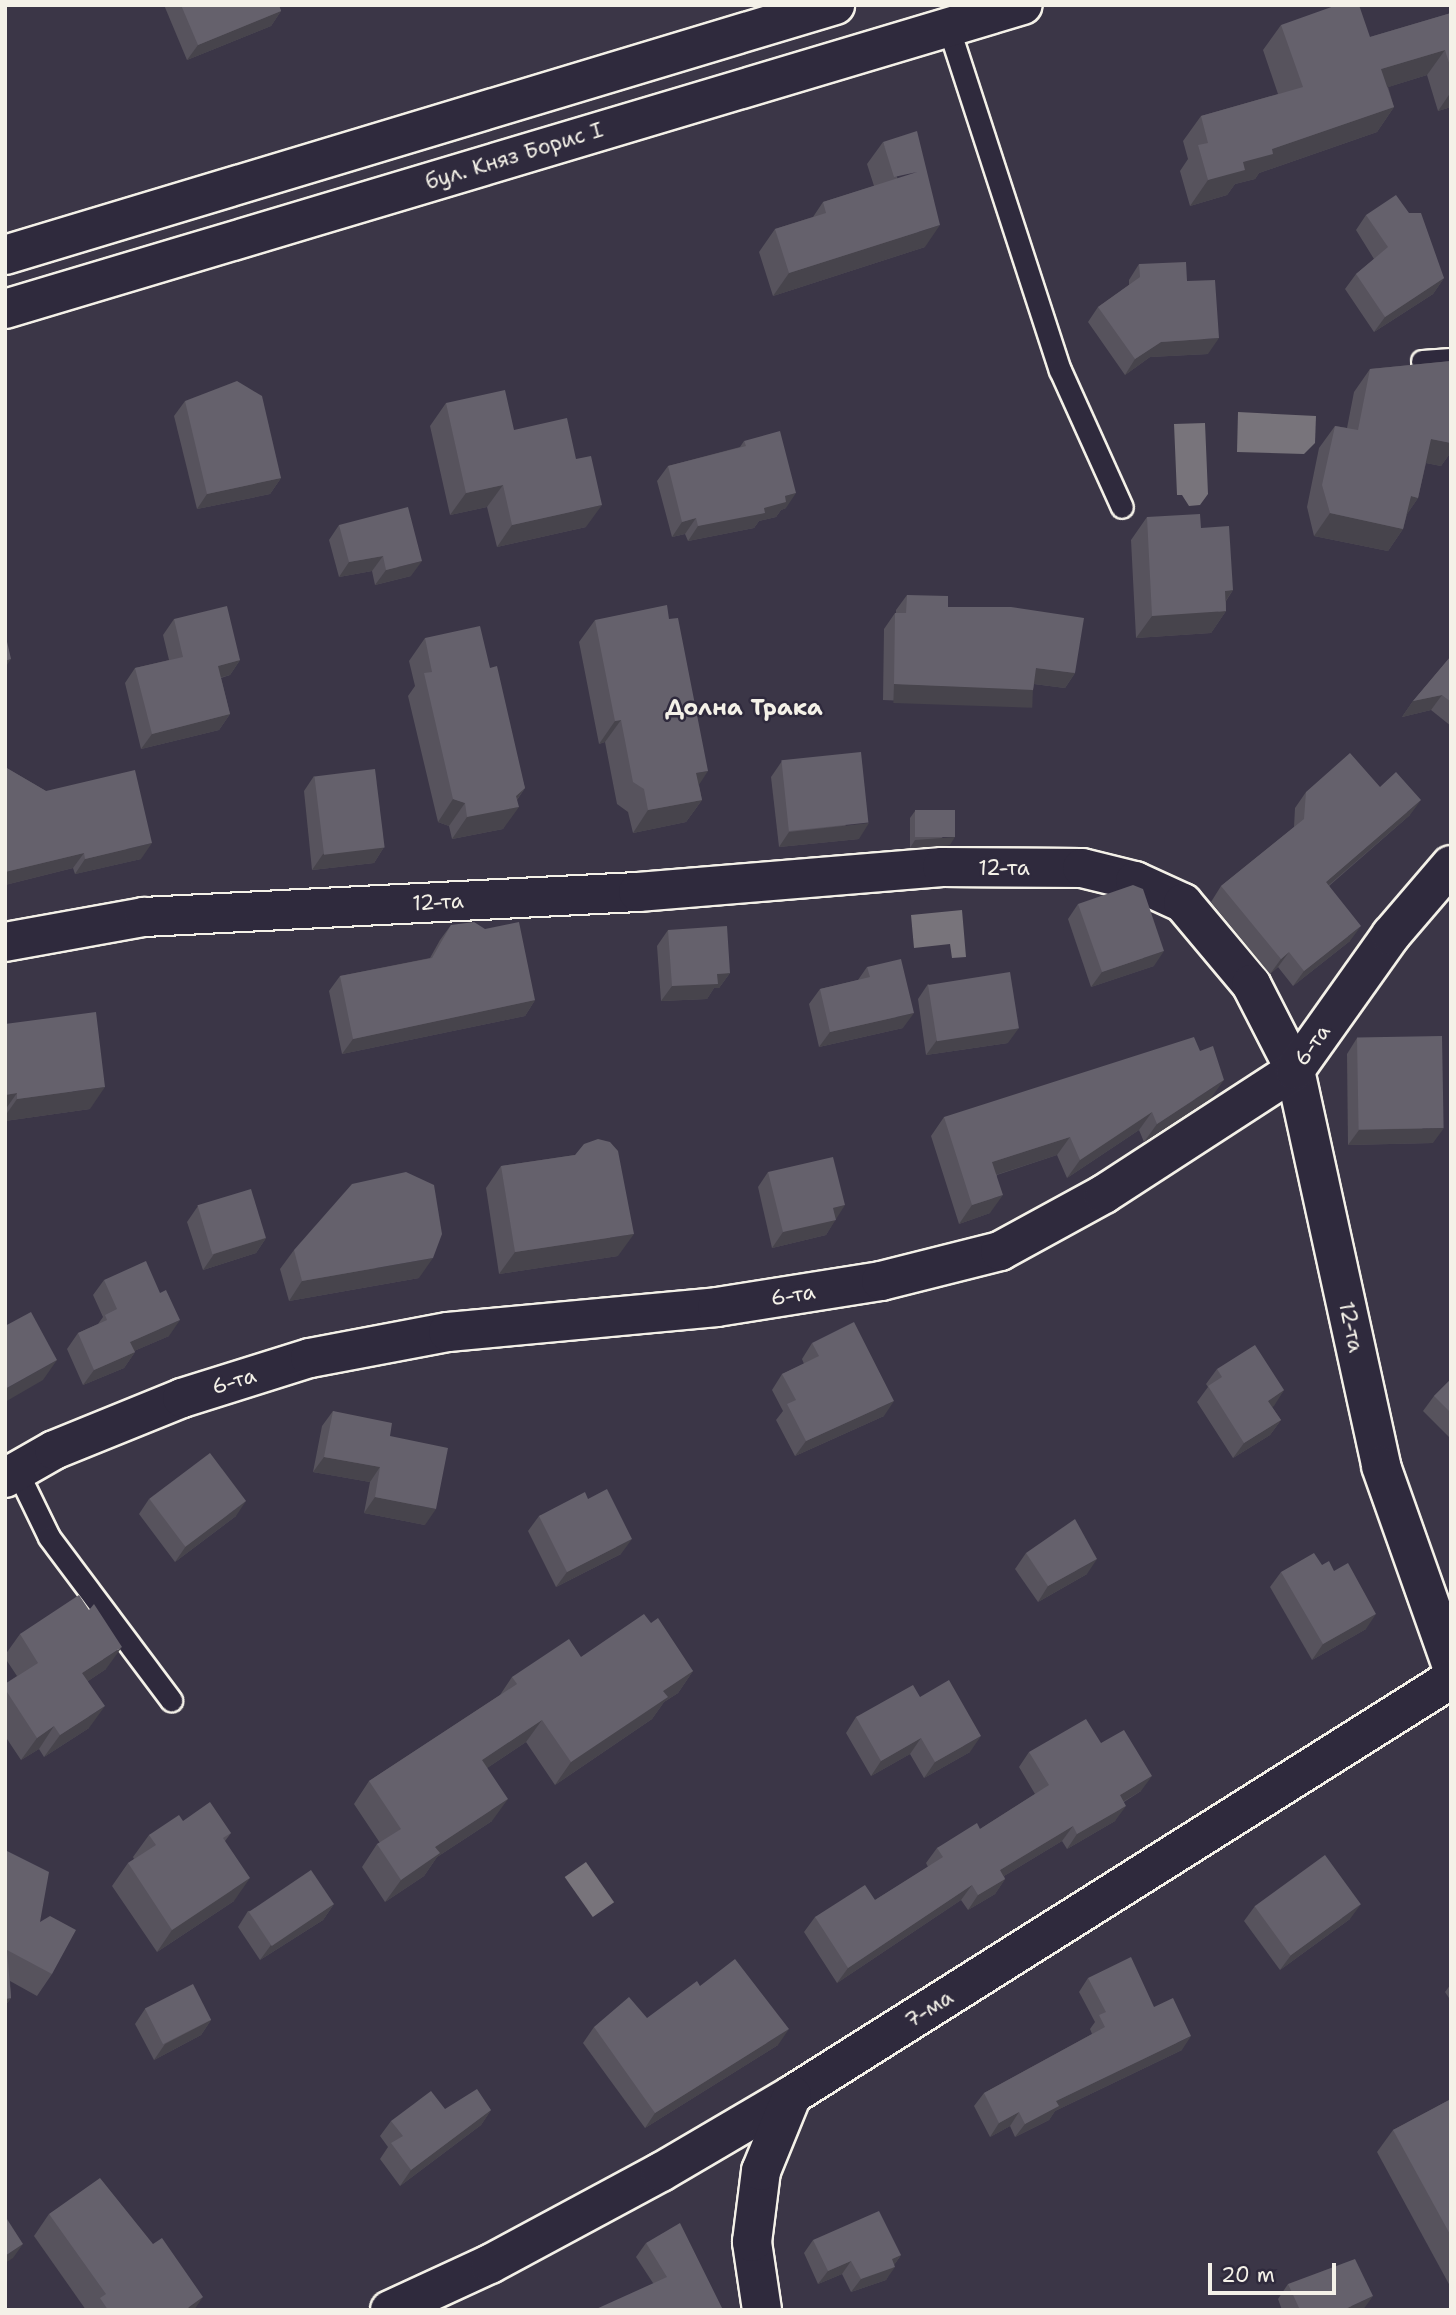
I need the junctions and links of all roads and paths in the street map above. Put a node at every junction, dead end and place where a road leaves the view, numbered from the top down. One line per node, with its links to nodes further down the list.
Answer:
1 (835, 5): 4 (main road)
2 (1023, 5): 3 (main road, бул. Княз Борис I)
3 (948, 26): 5 (main road, бул. Княз Борис I); 8 (lane)
4 (5, 255)
5 (5, 309)
6 (1451, 359): 7 (lane)
7 (1422, 361)
8 (1122, 507)
9 (1451, 865): 11 (main road, 6-та)
10 (5, 942): 11 (main road, 12-та)
11 (1295, 1070): 12 (main road, 6-та); 13 (main road, 12-та)
12 (11, 1474): 15 (lane)
13 (1451, 1664)
14 (1451, 1679): 16 (main road, 7-ма)
15 (171, 1700)
16 (792, 2095): 17 (main road, 7-ма); 18 (main road)
17 (390, 2310)
18 (762, 2310)

